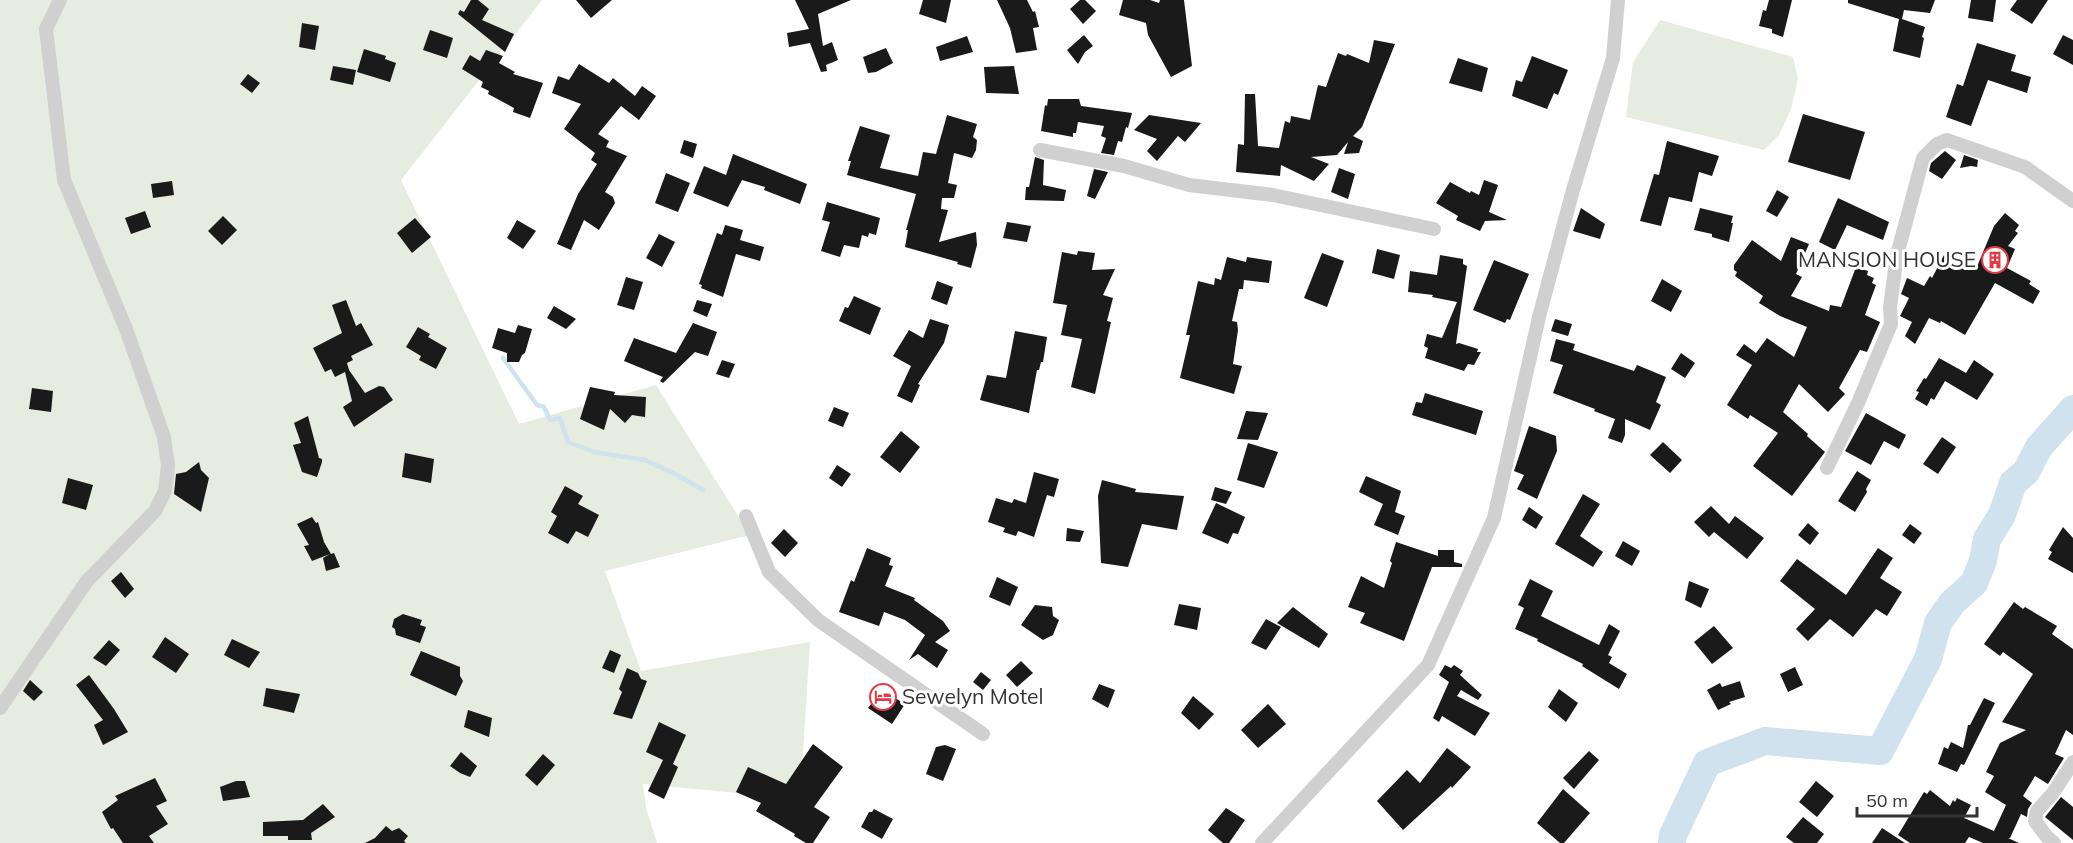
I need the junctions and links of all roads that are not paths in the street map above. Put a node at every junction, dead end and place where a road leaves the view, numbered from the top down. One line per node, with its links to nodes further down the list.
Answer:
1 (60, 0): 8 (street)
2 (1618, 0): 11 (street)
3 (1040, 150): 5 (street)
4 (2073, 201): 6 (street)
5 (1434, 229)
6 (1827, 468)
7 (746, 516): 9 (street)
8 (0, 708)
9 (983, 734)
10 (2073, 762): 12 (street)
11 (1262, 843)
12 (2054, 843)

